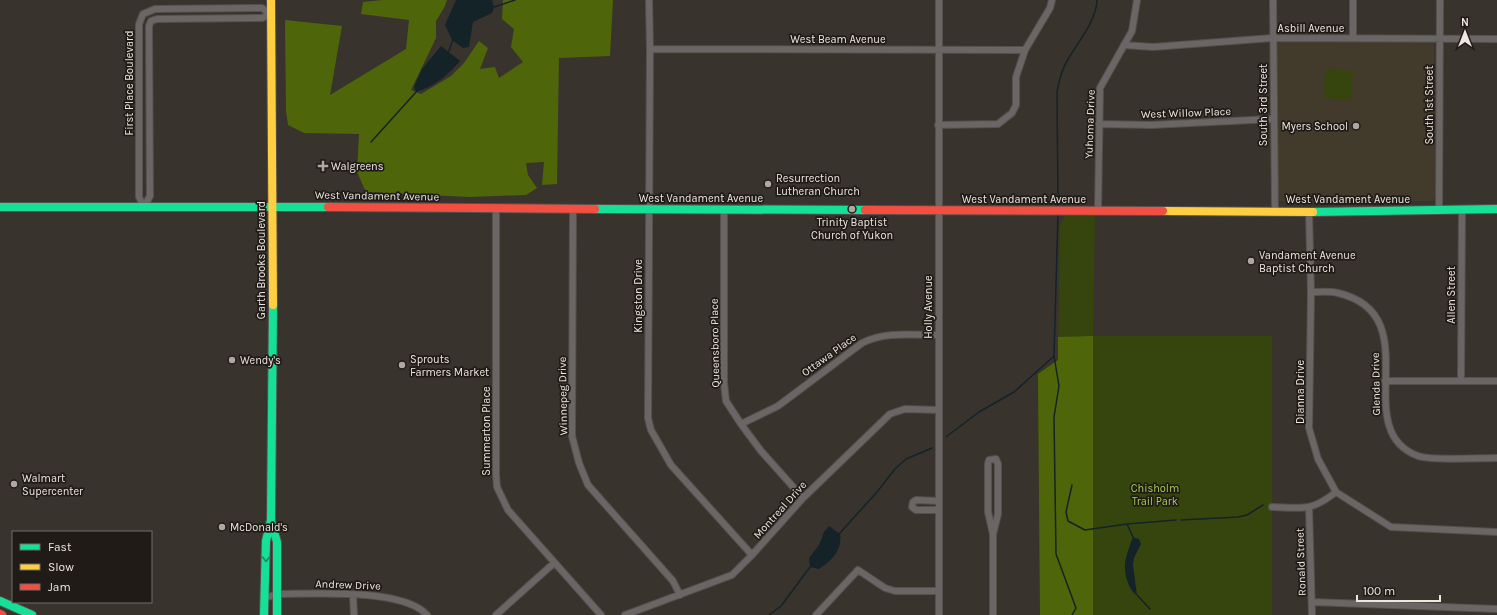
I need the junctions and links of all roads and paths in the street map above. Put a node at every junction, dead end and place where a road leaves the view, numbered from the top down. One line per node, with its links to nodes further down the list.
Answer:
1 (271, 0): 11 (main road, Garth Brooks Boulevard)
2 (649, 0): 19 (street, Kingston Drive)
3 (939, 0): 20 (street, Holly Avenue)
4 (1052, 0): 21 (street)
5 (1137, 0): 18 (street, Yuhoma Drive)
6 (1273, 0): 14 (street, South 3rd Street)
7 (1353, 0): 15 (street)
8 (1440, 0): 16 (street, South 1st Street)
9 (181, 8): 10 (street, First Place Boulevard); 13 (street); 22 (street, First Place Boulevard)
10 (240, 8): 11 (street, First Place Boulevard); 12 (street)
11 (271, 14): 12 (street, First Place Boulevard); 29 (main road, Garth Brooks Boulevard)
12 (240, 18): 13 (street, First Place Boulevard)
13 (181, 19): 23 (street, First Place Boulevard)
14 (1273, 38): 15 (street, Asbill Avenue); 18 (street, Asbill Avenue); 24 (street, South 3rd Street)
15 (1352, 38): 16 (street, Asbill Avenue)
16 (1439, 39): 17 (street, Asbill Avenue); 40 (street, South 1st Street)
17 (1497, 39)
18 (1124, 45): 25 (street, Yuhoma Drive)
19 (650, 49): 20 (street, West Beam Avenue); 32 (street, Kingston Drive)
20 (938, 49): 21 (street, West Beam Avenue); 26 (street, Holly Avenue)
21 (1025, 50): 26 (street)
22 (139, 102): 23 (street); 27 (street, First Place Boulevard)
23 (150, 102): 28 (street, First Place Boulevard)
24 (1273, 119): 25 (street, West Willow Place); 39 (street, South 3rd Street)
25 (1099, 124): 38 (street, Yuhoma Drive)
26 (938, 125): 37 (street, Holly Avenue)
27 (139, 153): 28 (street); 31 (street, First Place Boulevard)
28 (150, 153): 31 (street, First Place Boulevard)
29 (273, 206): 31 (main road, West Vandament Avenue); 33 (main road, West Vandament Avenue); 57 (main road, Garth Brooks Boulevard)
30 (0, 207): 31 (main road, West Vandament Avenue)
31 (144, 207)
32 (649, 208): 34 (main road, West Vandament Avenue); 36 (main road, West Vandament Avenue); 60 (street, Kingston Drive)
33 (496, 209): 34 (main road, West Vandament Avenue); 61 (street, Summerton Place)
34 (573, 209): 65 (street, Winnepeg Drive)
35 (1497, 209): 41 (main road, West Vandament Avenue)
36 (724, 210): 37 (main road, West Vandament Avenue); 49 (street, Queensboro Place)
37 (938, 210): 38 (main road, West Vandament Avenue); 44 (street, Holly Avenue)
38 (1098, 210): 39 (main road, West Vandament Avenue)
39 (1275, 210): 42 (main road, West Vandament Avenue)
40 (1439, 210): 41 (main road, West Vandament Avenue); 42 (main road, West Vandament Avenue)
41 (1462, 210): 46 (street, Allen Street)
42 (1309, 212): 43 (street, Dianna Drive)
43 (1311, 292): 45 (street, Glenda Drive); 51 (street, Dianna Drive)
44 (938, 336): 48 (street, Holly Avenue); 49 (street, Ottawa Place)
45 (1385, 381): 46 (street); 50 (street, Glenda Drive)
46 (1461, 381): 47 (street)
47 (1497, 381)
48 (939, 410): 52 (street, Montreal Drive); 53 (street, Holly Avenue)
49 (741, 424): 52 (street, Queensboro Place)
50 (1497, 458)
51 (1336, 492): 55 (street); 58 (street, Dianna Drive)
52 (803, 498): 60 (street, Montreal Drive)
53 (939, 500): 56 (street, Holly Avenue); 56 (street)
54 (1272, 507): 55 (street)
55 (1309, 508): 68 (street, Ronald Street)
56 (940, 510): 62 (street, Holly Avenue)
57 (271, 520): 63 (main road, Garth Brooks Boulevard); 66 (main road, Garth Brooks Boulevard, one-way to 66)
58 (1497, 532)
59 (993, 534): 59 (street); 81 (street)
60 (752, 555): 65 (street, Montreal Drive)
61 (554, 563): 76 (street); 77 (street, Summerton Place)
62 (939, 591): 79 (street); 80 (street, Holly Avenue)
63 (277, 594): 64 (street, Andrew Drive); 66 (street, Andrew Drive); 73 (main road, Garth Brooks Boulevard)
64 (354, 595): 74 (street); 75 (street, Andrew Drive)
65 (680, 595): 70 (street, Montreal Drive)
66 (264, 598): 72 (main road, Garth Brooks Boulevard)
67 (0, 601): 71 (main road)
68 (1312, 602): 69 (street); 82 (street, Ronald Street)
69 (1497, 609)
70 (640, 612): 78 (street, Montreal Drive)
71 (32, 615)
72 (264, 615)
73 (277, 615)
74 (354, 615)
75 (427, 615)
76 (496, 615)
77 (601, 615)
78 (625, 615)
79 (816, 615)
80 (939, 615)
81 (993, 615)
82 (1312, 615)

